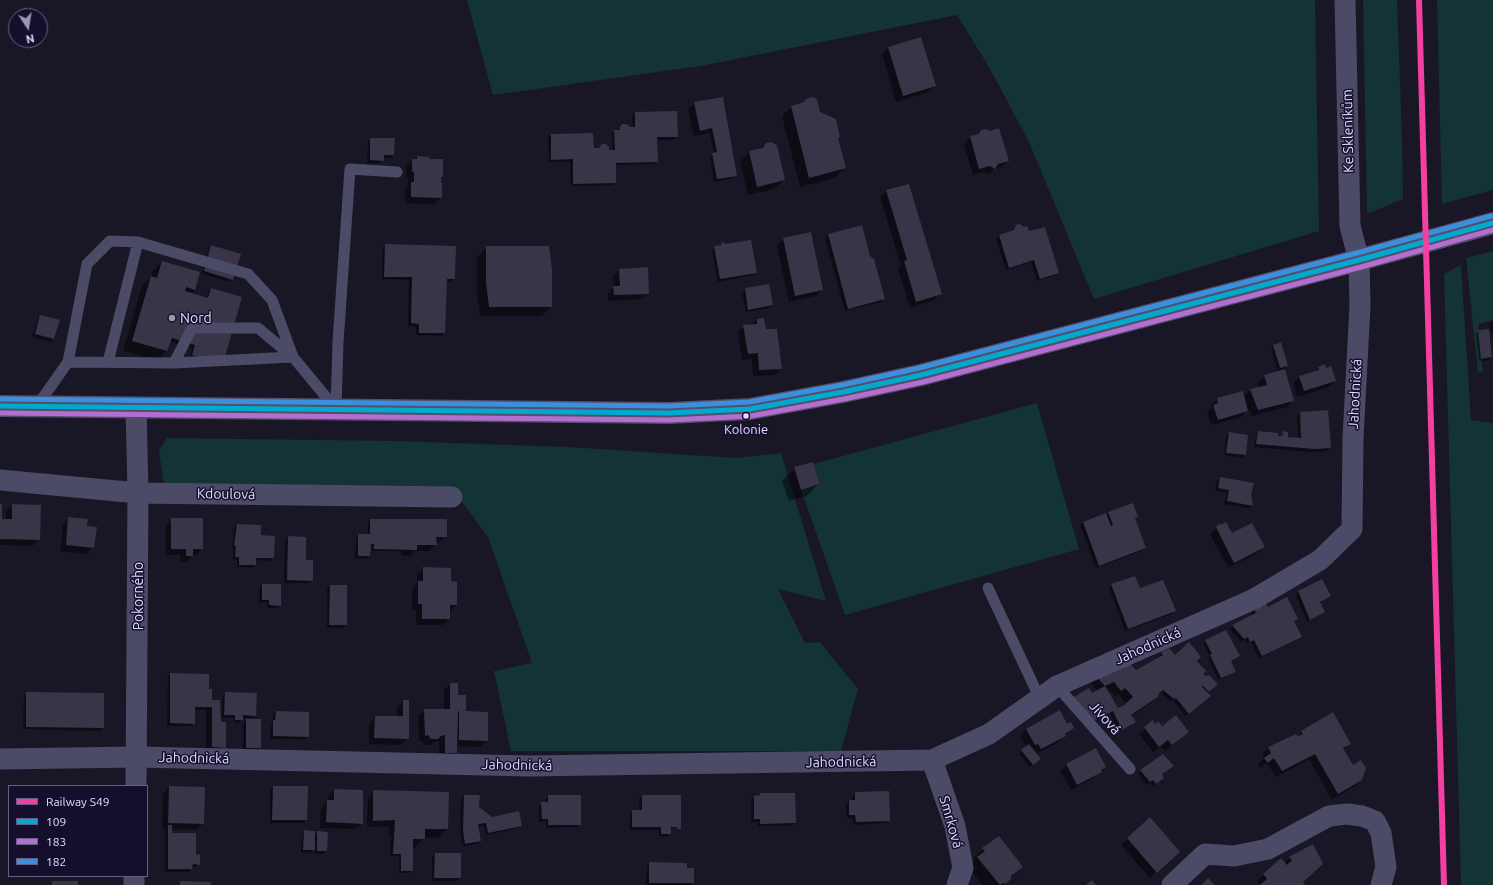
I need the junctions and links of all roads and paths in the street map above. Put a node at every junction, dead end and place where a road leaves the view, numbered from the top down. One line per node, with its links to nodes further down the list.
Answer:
1 (1345, 0): 5 (street, Ke Skleníkům)
2 (397, 172): 13 (lane)
3 (1493, 223): 5 (main road)
4 (138, 242): 6 (lane); 7 (lane); 8 (lane)
5 (1362, 259): 13 (main road); 18 (street, Jahodnická)
6 (293, 357): 9 (lane); 9 (lane); 13 (lane)
7 (68, 362): 8 (lane); 11 (lane)
8 (108, 362): 9 (lane)
9 (174, 363)
10 (0, 406): 11 (main road)
11 (37, 406): 12 (main road)
12 (136, 407): 13 (main road); 15 (street, Pokorného)
13 (336, 409)
14 (0, 480): 15 (street, Kdoulová)
15 (138, 493): 16 (street, Kdoulová); 20 (street, Pokorného)
16 (452, 497)
17 (988, 588): 19 (lane)
18 (1057, 686): 19 (street, Jahodnická); 23 (lane, Jívová)
19 (1040, 699): 22 (street, Jahodnická)
20 (137, 757): 21 (street, Jahodnická); 22 (street, Jahodnická); 24 (street, Pokorného)
21 (0, 758)
22 (932, 760): 25 (street, Smrková)
23 (1130, 769)
24 (136, 785)
25 (960, 877): 26 (street)
26 (976, 885)
27 (1172, 885): 28 (street)
28 (1381, 885)

